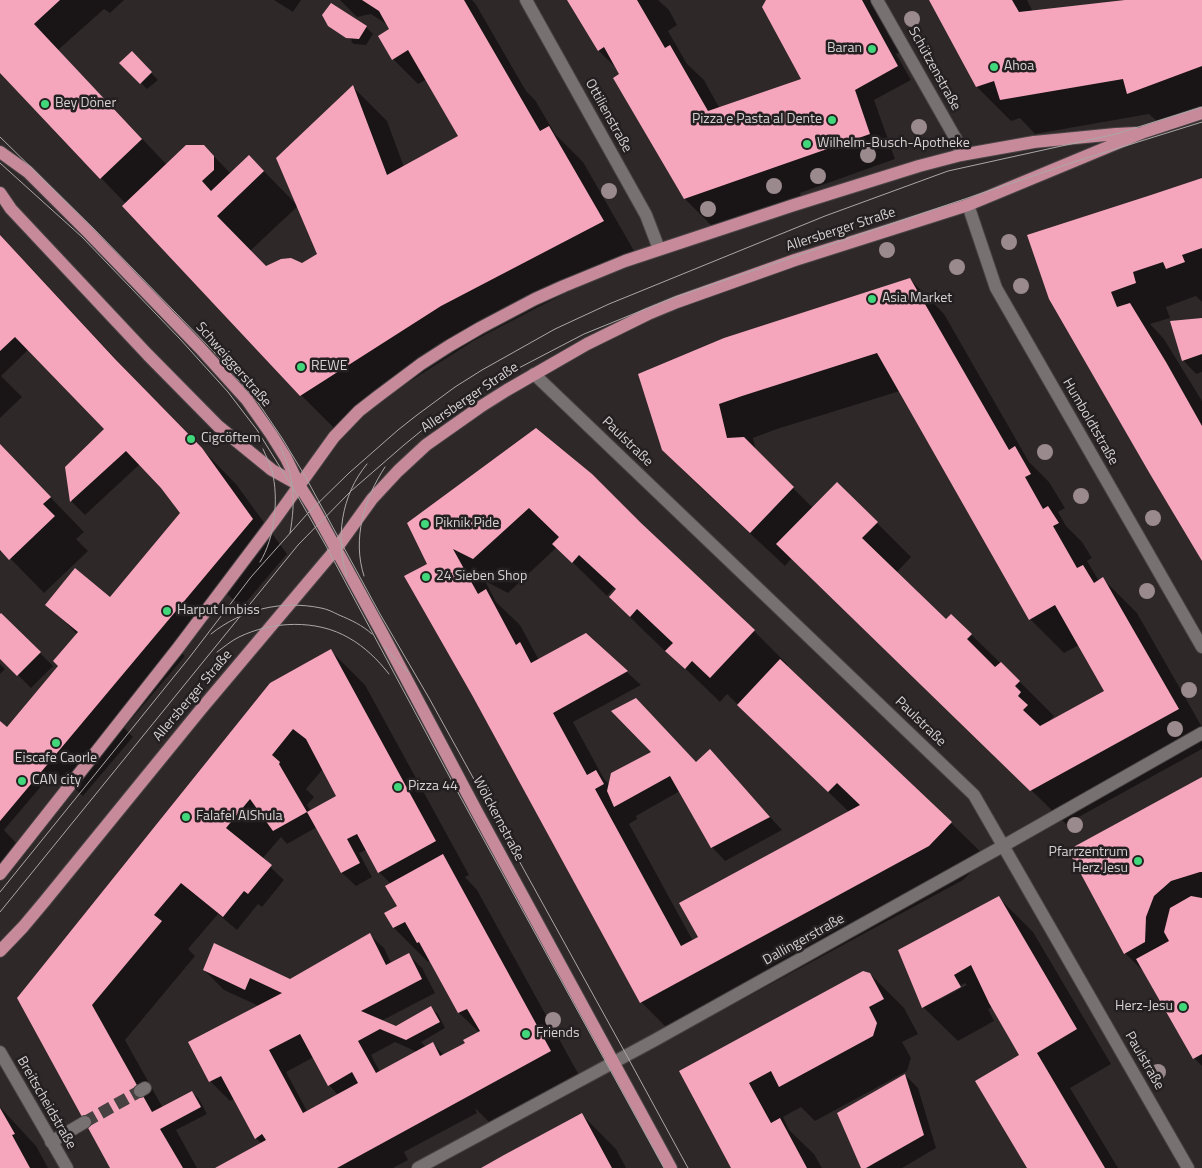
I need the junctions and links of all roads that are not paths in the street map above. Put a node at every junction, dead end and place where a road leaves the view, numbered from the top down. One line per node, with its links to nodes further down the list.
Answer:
1 (526, 0): 9 (street, Ottilienstraße)
2 (877, 0): 6 (street, Schützenstraße)
3 (1202, 114): 4 (main road, Allersberger Straße)
4 (1144, 132): 6 (main road, Allersberger Straße); 8 (main road, Allersberger Straße)
5 (0, 152): 11 (main road, Schweiggerstraße)
6 (961, 154): 9 (main road, Allersberger Straße)
7 (0, 193): 11 (main road)
8 (968, 205): 10 (main road, Allersberger Straße); 13 (street, Humboldtstraße)
9 (659, 249): 11 (main road, Allersberger Straße)
10 (534, 374): 12 (main road, Allersberger Straße); 15 (street, Paulstraße)
11 (299, 484): 12 (main road, Wölckernstraße); 16 (main road, Allersberger Straße)
12 (336, 549): 17 (main road, Allersberger Straße); 19 (main road, Wölckernstraße)
13 (1202, 647)
14 (1202, 733): 15 (street, Dallingerstraße)
15 (1003, 846): 19 (street, Dallingerstraße); 25 (street, Paulstraße)
16 (0, 874)
17 (0, 951)
18 (0, 1052): 21 (street, Breitscheidstraße)
19 (614, 1062): 23 (street, Dallingerstraße); 24 (main road, Wölckernstraße)
20 (85, 1122): 21 (street)
21 (51, 1142): 22 (street, Breitscheidstraße)
22 (67, 1168)
23 (418, 1168)
24 (671, 1168)
25 (1188, 1168)

